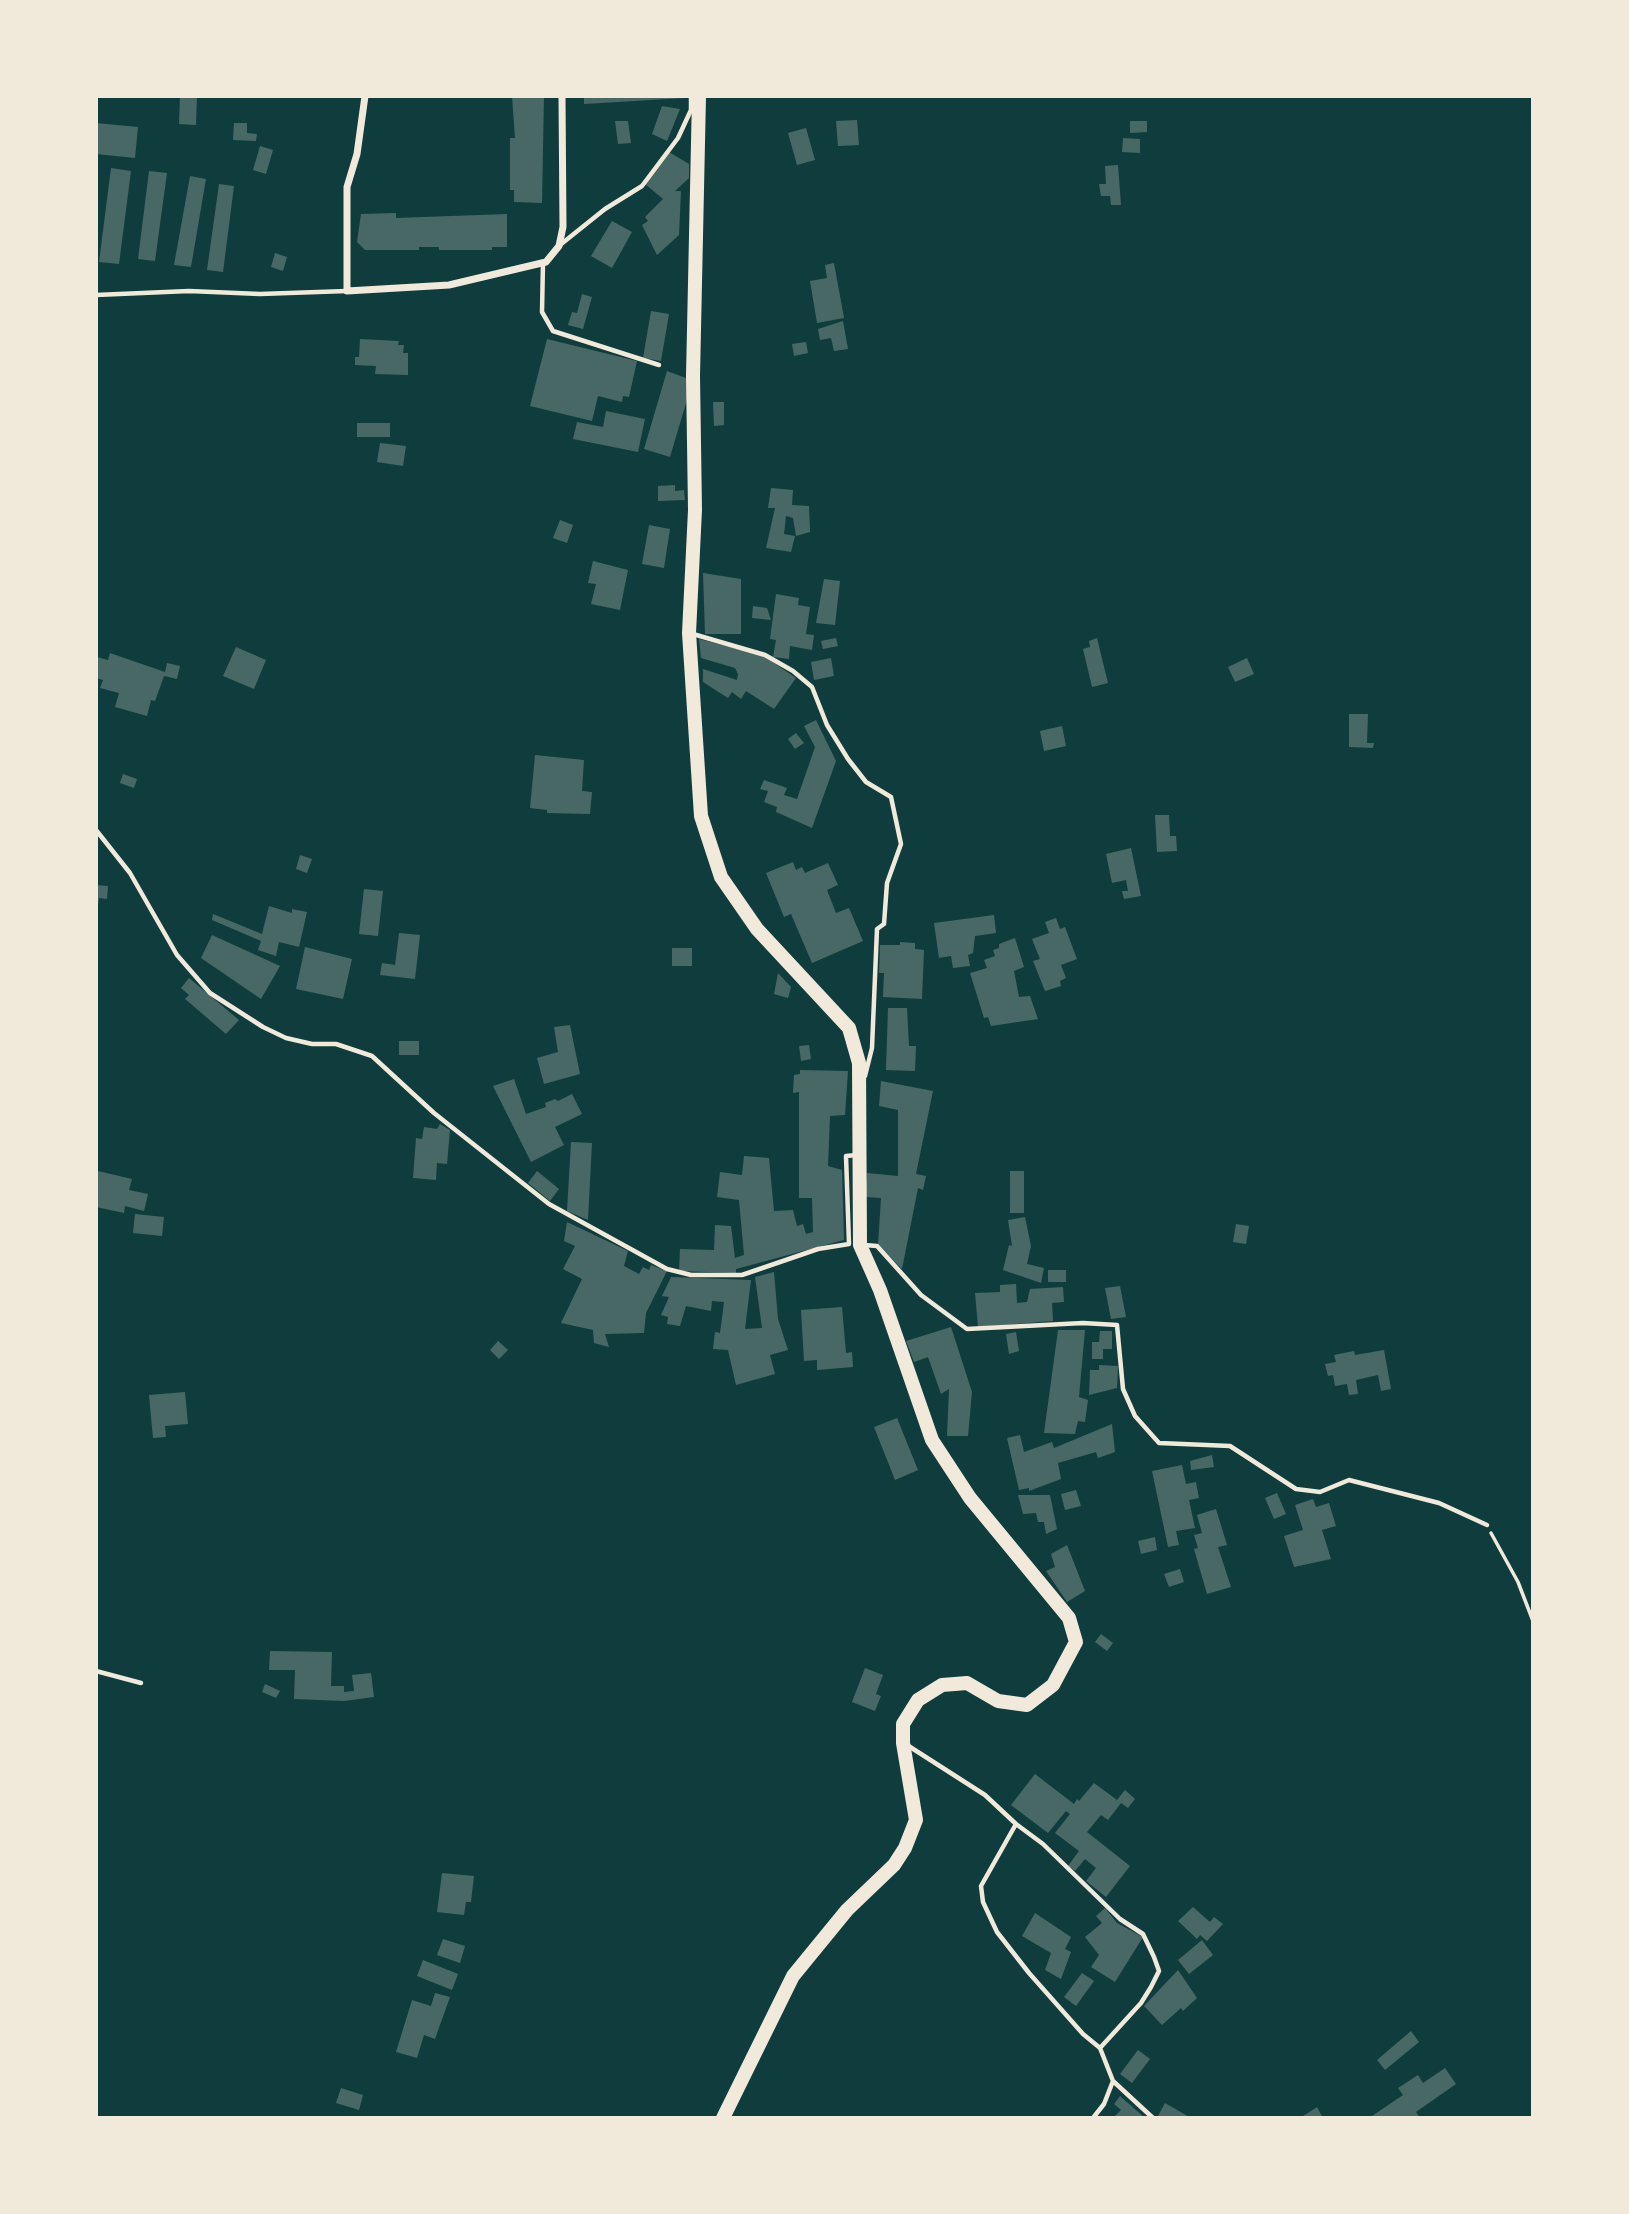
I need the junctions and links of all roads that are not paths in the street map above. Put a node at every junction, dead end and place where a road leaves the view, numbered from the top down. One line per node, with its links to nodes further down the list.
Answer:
1 (365, 96): 7 (street)
2 (562, 96): 5 (street)
3 (691, 96): 5 (lane)
4 (699, 96): 10 (main road)
5 (559, 246): 6 (street)
6 (543, 263): 7 (street); 9 (lane)
7 (347, 291): 8 (lane)
8 (96, 295)
9 (659, 365)
10 (689, 633): 12 (main road); 12 (lane)
11 (96, 831): 13 (lane)
12 (860, 1098): 13 (main road)
13 (859, 1155): 14 (main road)
14 (860, 1245): 15 (lane); 18 (main road)
15 (1487, 1525)
16 (96, 1671): 17 (lane)
17 (141, 1683)
18 (903, 1743): 19 (lane); 22 (main road)
19 (1016, 1824): 20 (lane); 20 (lane)
20 (1100, 2048): 21 (lane)
21 (1113, 2081): 23 (lane); 24 (lane)
22 (723, 2118)
23 (1093, 2118)
24 (1153, 2118)

